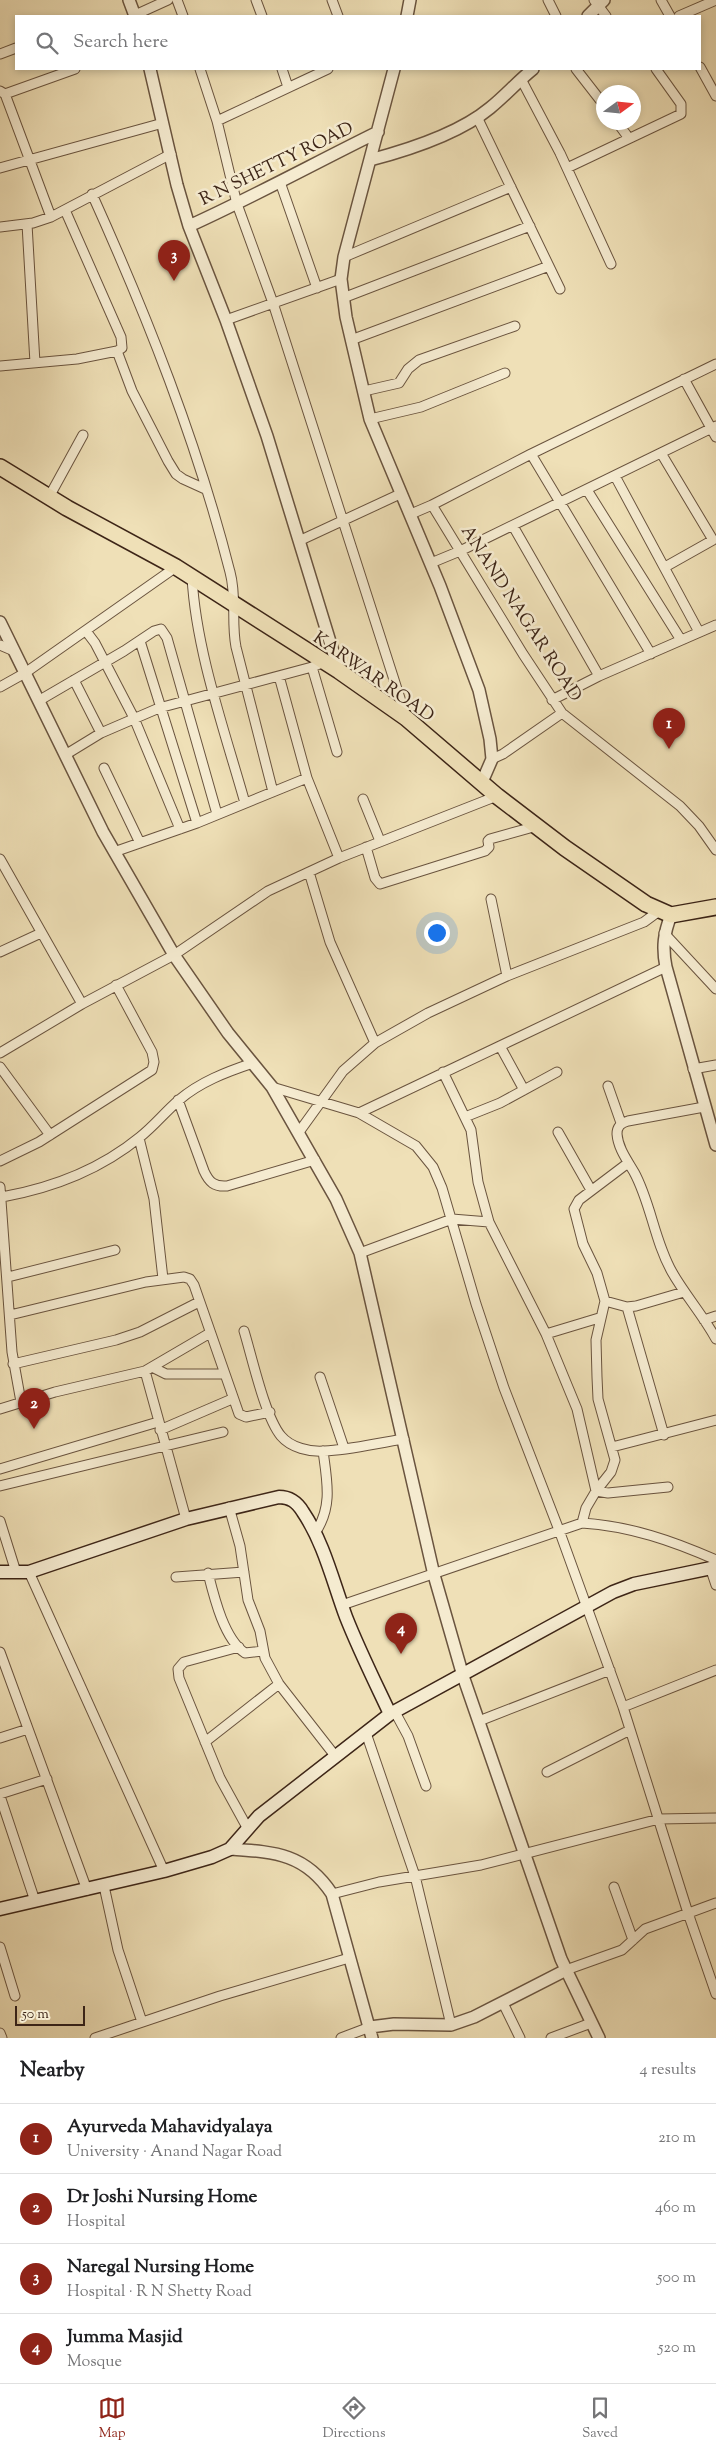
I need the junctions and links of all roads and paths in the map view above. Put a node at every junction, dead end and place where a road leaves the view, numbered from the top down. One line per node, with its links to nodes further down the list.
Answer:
1 (128, 0): 11 (street)
2 (168, 0): 12 (street)
3 (177, 0): 13 (street)
4 (256, 0): 14 (street)
5 (332, 0): 15 (street)
6 (410, 0): 16 (street)
7 (548, 0): 17 (street)
8 (661, 0): 20 (street)
9 (716, 0): 21 (street)
10 (598, 2): 18 (street); 19 (street)
11 (135, 15)
12 (137, 15)
13 (183, 15)
14 (262, 15)
15 (338, 15)
16 (407, 15)
17 (556, 15)
18 (589, 15)
19 (605, 15)
20 (669, 15)
21 (681, 15)
22 (15, 48): 23 (street)
23 (0, 54)
24 (72, 70): 36 (street)
25 (150, 70): 41 (street)
26 (200, 70): 40 (street)
27 (282, 70): 35 (street)
28 (326, 70): 35 (street)
29 (394, 70): 43 (street)
30 (532, 70): 34 (street)
31 (577, 70): 37 (street)
32 (657, 70): 44 (street)
33 (701, 70): 38 (street)
34 (521, 79): 39 (street); 49 (street)
35 (288, 87): 40 (street)
36 (3, 92): 47 (street)
37 (596, 95)
38 (716, 96)
39 (477, 117): 46 (street); 51 (street)
40 (217, 121): 53 (street)
41 (163, 123): 45 (street); 47 (street)
42 (622, 130): 44 (street)
43 (378, 132): 46 (street); 50 (street, R N SHETTY ROAD)
44 (628, 138): 49 (street)
45 (171, 154): 52 (street); 57 (street)
46 (370, 160): 60 (street)
47 (29, 161): 48 (street); 55 (street)
48 (0, 168)
49 (566, 168): 61 (street)
50 (280, 182): 53 (street, R N SHETTY ROAD); 64 (street)
51 (511, 186): 58 (street); 60 (street)
52 (92, 194): 54 (street); 85 (street)
53 (237, 204): 57 (street, R N SHETTY ROAD); 67 (street)
54 (64, 210): 55 (street); 71 (street)
55 (51, 217): 56 (street)
56 (27, 224): 59 (street); 72 (street)
57 (189, 226): 68 (street)
58 (530, 226): 62 (street); 66 (street)
59 (0, 227)
60 (344, 257): 63 (street)
61 (611, 264)
62 (549, 266): 65 (street); 70 (street)
63 (341, 279): 64 (street); 66 (street)
64 (317, 288): 67 (street)
65 (560, 289)
66 (343, 298): 70 (street)
67 (273, 303): 68 (street); 92 (street)
68 (226, 320): 95 (street)
69 (515, 326): 77 (street)
70 (351, 340): 77 (street)
71 (117, 351): 72 (street); 85 (street)
72 (35, 363): 74 (street)
73 (716, 364): 76 (street)
74 (0, 366)
75 (505, 373): 78 (street)
76 (684, 379): 79 (street); 82 (street)
77 (364, 391): 78 (street)
78 (370, 419): 87 (street)
79 (714, 430): 81 (street)
80 (83, 435): 88 (street)
81 (661, 453): 84 (street); 94 (street)
82 (531, 454): 89 (street); 90 (street)
83 (0, 467): 88 (highway, KARWAR ROAD)
84 (615, 476): 86 (street); 99 (street)
85 (205, 489): 101 (street)
86 (587, 490): 89 (street); 106 (street)
87 (400, 494): 91 (street); 92 (street)
88 (49, 497): 98 (highway, KARWAR ROAD)
89 (560, 503): 93 (street); 110 (street)
90 (432, 505): 91 (street); 96 (street, ANAND NAGAR ROAD)
91 (411, 514): 97 (street)
92 (343, 519): 95 (street); 127 (street)
93 (513, 526): 96 (street); 116 (street)
94 (715, 539): 99 (street)
95 (300, 540): 113 (street)
96 (460, 551): 97 (street); 122 (street, ANAND NAGAR ROAD)
97 (431, 563): 131 (street)
98 (176, 567): 100 (highway, KARWAR ROAD); 104 (street)
99 (665, 567): 105 (street)
100 (192, 577): 101 (highway, KARWAR ROAD); 120 (street)
101 (235, 604): 112 (highway, KARWAR ROAD); 118 (street)
102 (0, 622): 109 (street)
103 (716, 625): 105 (street)
104 (86, 630): 111 (street); 114 (street)
105 (699, 632): 106 (street)
106 (681, 640): 110 (street)
107 (140, 641): 111 (street); 123 (street); 124 (street)
108 (0, 645): 109 (street)
109 (14, 651): 114 (street)
110 (651, 654): 116 (street)
111 (105, 662): 117 (street); 126 (street)
112 (318, 664): 113 (highway, KARWAR ROAD); 115 (street); 129 (street)
113 (340, 671): 127 (highway, KARWAR ROAD)
114 (26, 673): 119 (street); 121 (street)
115 (279, 676): 118 (street); 133 (street)
116 (599, 676): 122 (street)
117 (74, 680): 121 (street); 128 (street)
118 (245, 684): 120 (street); 135 (street)
119 (0, 687)
120 (213, 692): 123 (street); 138 (street)
121 (40, 700): 130 (street)
122 (552, 700): 125 (street, ANAND NAGAR ROAD)
123 (184, 701): 124 (street); 139 (street)
124 (159, 708): 126 (street); 140 (street)
125 (562, 713): 131 (street); 146 (street, ANAND NAGAR ROAD)
126 (134, 718): 128 (street); 142 (street)
127 (406, 718): 134 (highway, KARWAR ROAD)
128 (101, 734): 130 (street)
129 (337, 752)
130 (65, 755): 147 (street)
131 (492, 759): 134 (street)
132 (104, 768): 144 (street)
133 (307, 778): 135 (street); 148 (street)
134 (482, 782): 136 (highway, KARWAR ROAD)
135 (273, 792): 138 (street)
136 (497, 796): 141 (highway, KARWAR ROAD); 143 (street)
137 (364, 799): 143 (street)
138 (245, 803): 139 (street)
139 (217, 814): 140 (street)
140 (197, 823): 142 (street)
141 (537, 826): 145 (street); 153 (highway, KARWAR ROAD)
142 (180, 829): 144 (street)
143 (380, 841): 145 (street)
144 (140, 843): 147 (street)
145 (366, 847): 148 (street)
146 (716, 850)
147 (114, 852): 157 (street)
148 (339, 858): 150 (street)
149 (0, 859): 154 (street)
150 (309, 872): 157 (street); 163 (street)
151 (491, 898): 159 (street)
152 (716, 907): 153 (highway)
153 (665, 913): 155 (street); 159 (street)
154 (41, 933): 156 (street); 162 (street)
155 (664, 933): 158 (street); 161 (street)
156 (0, 952)
157 (174, 955): 160 (street); 166 (street)
158 (666, 967): 164 (street); 169 (street)
159 (508, 976): 163 (street)
160 (116, 985): 162 (street); 183 (street)
161 (716, 989)
162 (82, 1004): 165 (street)
163 (375, 1043): 176 (street)
164 (500, 1046): 170 (street); 174 (street)
165 (0, 1053)
166 (253, 1063): 173 (street); 175 (street)
167 (716, 1065): 169 (street)
168 (0, 1067): 183 (street)
169 (693, 1069): 177 (street)
170 (443, 1072): 178 (street); 179 (street)
171 (557, 1072): 174 (street)
172 (608, 1086): 180 (street)
173 (272, 1087): 176 (street); 181 (street)
174 (524, 1090): 179 (street)
175 (178, 1100): 184 (street); 186 (street)
176 (322, 1102): 178 (street); 181 (street)
177 (704, 1107): 180 (street); 185 (street)
178 (359, 1113): 192 (street)
179 (465, 1117): 193 (street)
180 (621, 1123): 188 (street)
181 (299, 1132): 186 (street)
182 (558, 1132): 190 (street)
183 (50, 1135): 187 (street)
184 (139, 1138): 191 (street); 197 (street)
185 (716, 1145)
186 (315, 1160): 195 (street)
187 (0, 1161)
188 (628, 1163): 190 (street); 198 (street)
189 (0, 1186): 191 (street)
190 (591, 1190): 199 (street)
191 (2, 1196): 196 (street)
192 (452, 1218): 193 (street); 195 (street); 235 (street)
193 (489, 1222): 208 (street)
194 (116, 1250): 196 (street)
195 (360, 1253): 222 (street)
196 (8, 1277): 202 (street)
197 (162, 1279): 200 (street); 202 (street)
198 (684, 1292): 201 (street); 205 (street)
199 (605, 1301): 201 (street); 204 (street)
200 (200, 1302): 207 (street); 210 (street)
201 (627, 1307): 221 (street)
202 (10, 1315): 210 (street)
203 (716, 1316): 205 (street)
204 (600, 1318): 208 (street); 225 (street)
205 (704, 1320): 209 (street)
206 (244, 1331): 217 (street)
207 (210, 1333): 211 (street); 212 (street)
208 (546, 1334): 230 (street)
209 (716, 1339)
210 (14, 1364): 215 (street)
211 (149, 1369): 212 (street); 215 (street); 219 (street)
212 (224, 1374): 214 (street)
213 (320, 1377): 224 (street)
214 (232, 1399): 217 (street); 219 (street)
215 (21, 1402): 216 (street)
216 (0, 1409)
217 (270, 1412): 226 (street)
218 (716, 1420): 221 (street)
219 (159, 1426): 223 (street); 227 (street)
220 (223, 1432): 223 (street)
221 (664, 1435): 225 (street)
222 (404, 1440): 224 (street); 242 (street)
223 (166, 1447): 228 (street); 232 (street)
224 (344, 1448): 226 (street)
225 (612, 1448): 230 (street)
226 (323, 1451): 236 (street)
227 (0, 1469)
228 (0, 1486)
229 (668, 1487): 230 (street)
230 (596, 1491): 233 (street)
231 (229, 1507): 232 (main road); 236 (main road); 240 (street)
232 (186, 1519): 239 (main road)
233 (582, 1523): 235 (street); 237 (street)
234 (1, 1526): 239 (street)
235 (559, 1530): 242 (street); 246 (street)
236 (315, 1533): 245 (main road)
237 (714, 1565): 244 (street); 246 (main road)
238 (0, 1572): 239 (main road)
239 (22, 1572): 272 (street)
240 (244, 1572): 241 (street); 248 (street)
241 (208, 1573): 243 (street); 247 (street)
242 (434, 1574): 245 (street); 252 (street)
243 (176, 1577)
244 (716, 1585)
245 (342, 1605): 255 (main road)
246 (587, 1607): 250 (street); 252 (main road)
247 (238, 1647): 248 (street); 261 (street)
248 (263, 1651): 253 (street)
249 (0, 1652): 257 (street)
250 (610, 1670): 254 (street); 256 (street)
251 (716, 1670): 254 (street)
252 (463, 1676): 255 (main road); 256 (street)
253 (279, 1684): 261 (street); 262 (street)
254 (623, 1707): 258 (street)
255 (393, 1713): 259 (main road); 265 (street)
256 (479, 1720): 271 (street)
257 (28, 1729): 260 (street); 264 (street)
258 (630, 1730): 263 (street); 268 (street)
259 (366, 1733): 262 (main road); 273 (street)
260 (0, 1738)
261 (204, 1742): 269 (street)
262 (336, 1756): 269 (main road)
263 (547, 1772)
264 (46, 1780): 266 (street); 276 (street)
265 (426, 1786)
266 (0, 1795): 278 (street)
267 (716, 1818): 268 (street)
268 (659, 1820): 271 (street); 281 (street)
269 (248, 1829): 270 (main road)
270 (230, 1849): 272 (main road); 277 (street)
271 (524, 1853): 273 (street); 285 (street)
272 (164, 1871): 274 (main road)
273 (415, 1876): 277 (street); 291 (street)
274 (104, 1886): 276 (main road); 289 (street)
275 (614, 1887): 282 (street)
276 (87, 1890): 278 (main road)
277 (332, 1894): 284 (street)
278 (35, 1901): 280 (main road)
279 (716, 1903): 281 (street)
280 (0, 1908)
281 (688, 1913): 282 (street); 286 (street)
282 (633, 1940): 285 (street)
283 (0, 1947): 287 (street)
284 (349, 1958): 289 (street); 293 (street)
285 (566, 1970): 288 (street); 290 (street)
286 (716, 1994)
287 (15, 1996)
288 (503, 2003): 291 (street); 300 (street)
289 (142, 2022): 292 (street)
290 (591, 2024): 295 (street); 301 (street)
291 (451, 2025): 293 (street)
292 (125, 2028): 297 (street); 298 (street)
293 (371, 2032): 299 (street)
294 (0, 2033): 296 (street)
295 (554, 2037)
296 (2, 2038)
297 (96, 2038)
298 (129, 2038)
299 (341, 2038)
300 (520, 2038)
301 (599, 2038)

